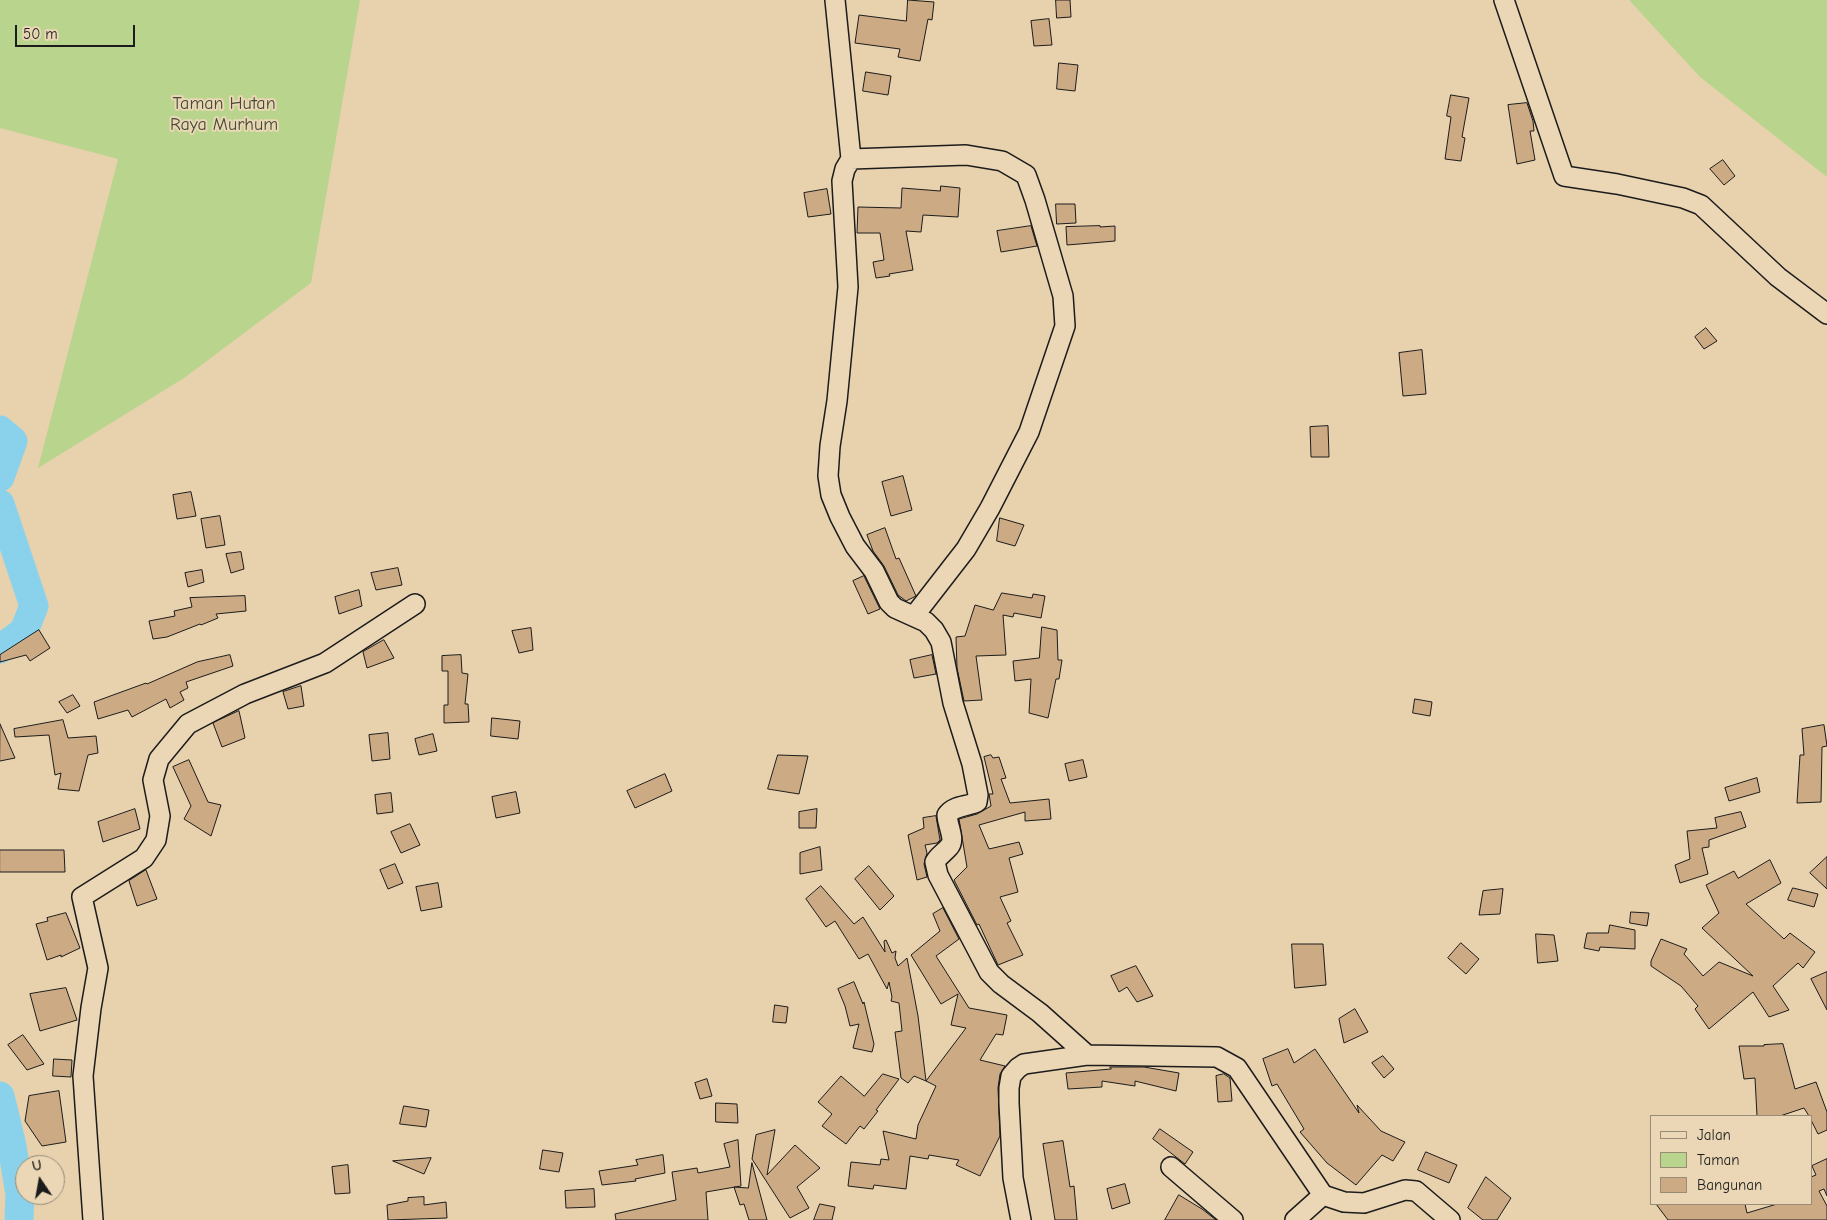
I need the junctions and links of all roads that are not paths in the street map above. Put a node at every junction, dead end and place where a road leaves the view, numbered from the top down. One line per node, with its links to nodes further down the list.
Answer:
1 (834, 0): 3 (street)
2 (1504, 0): 4 (street)
3 (851, 159): 6 (street); 6 (street)
4 (1827, 314)
5 (415, 604): 10 (street)
6 (914, 616): 7 (street)
7 (1087, 1055): 9 (street); 11 (street)
8 (1171, 1167): 12 (street)
9 (1323, 1195): 13 (street); 14 (street)
10 (93, 1220)
11 (1021, 1220)
12 (1234, 1220)
13 (1296, 1220)
14 (1450, 1220)

